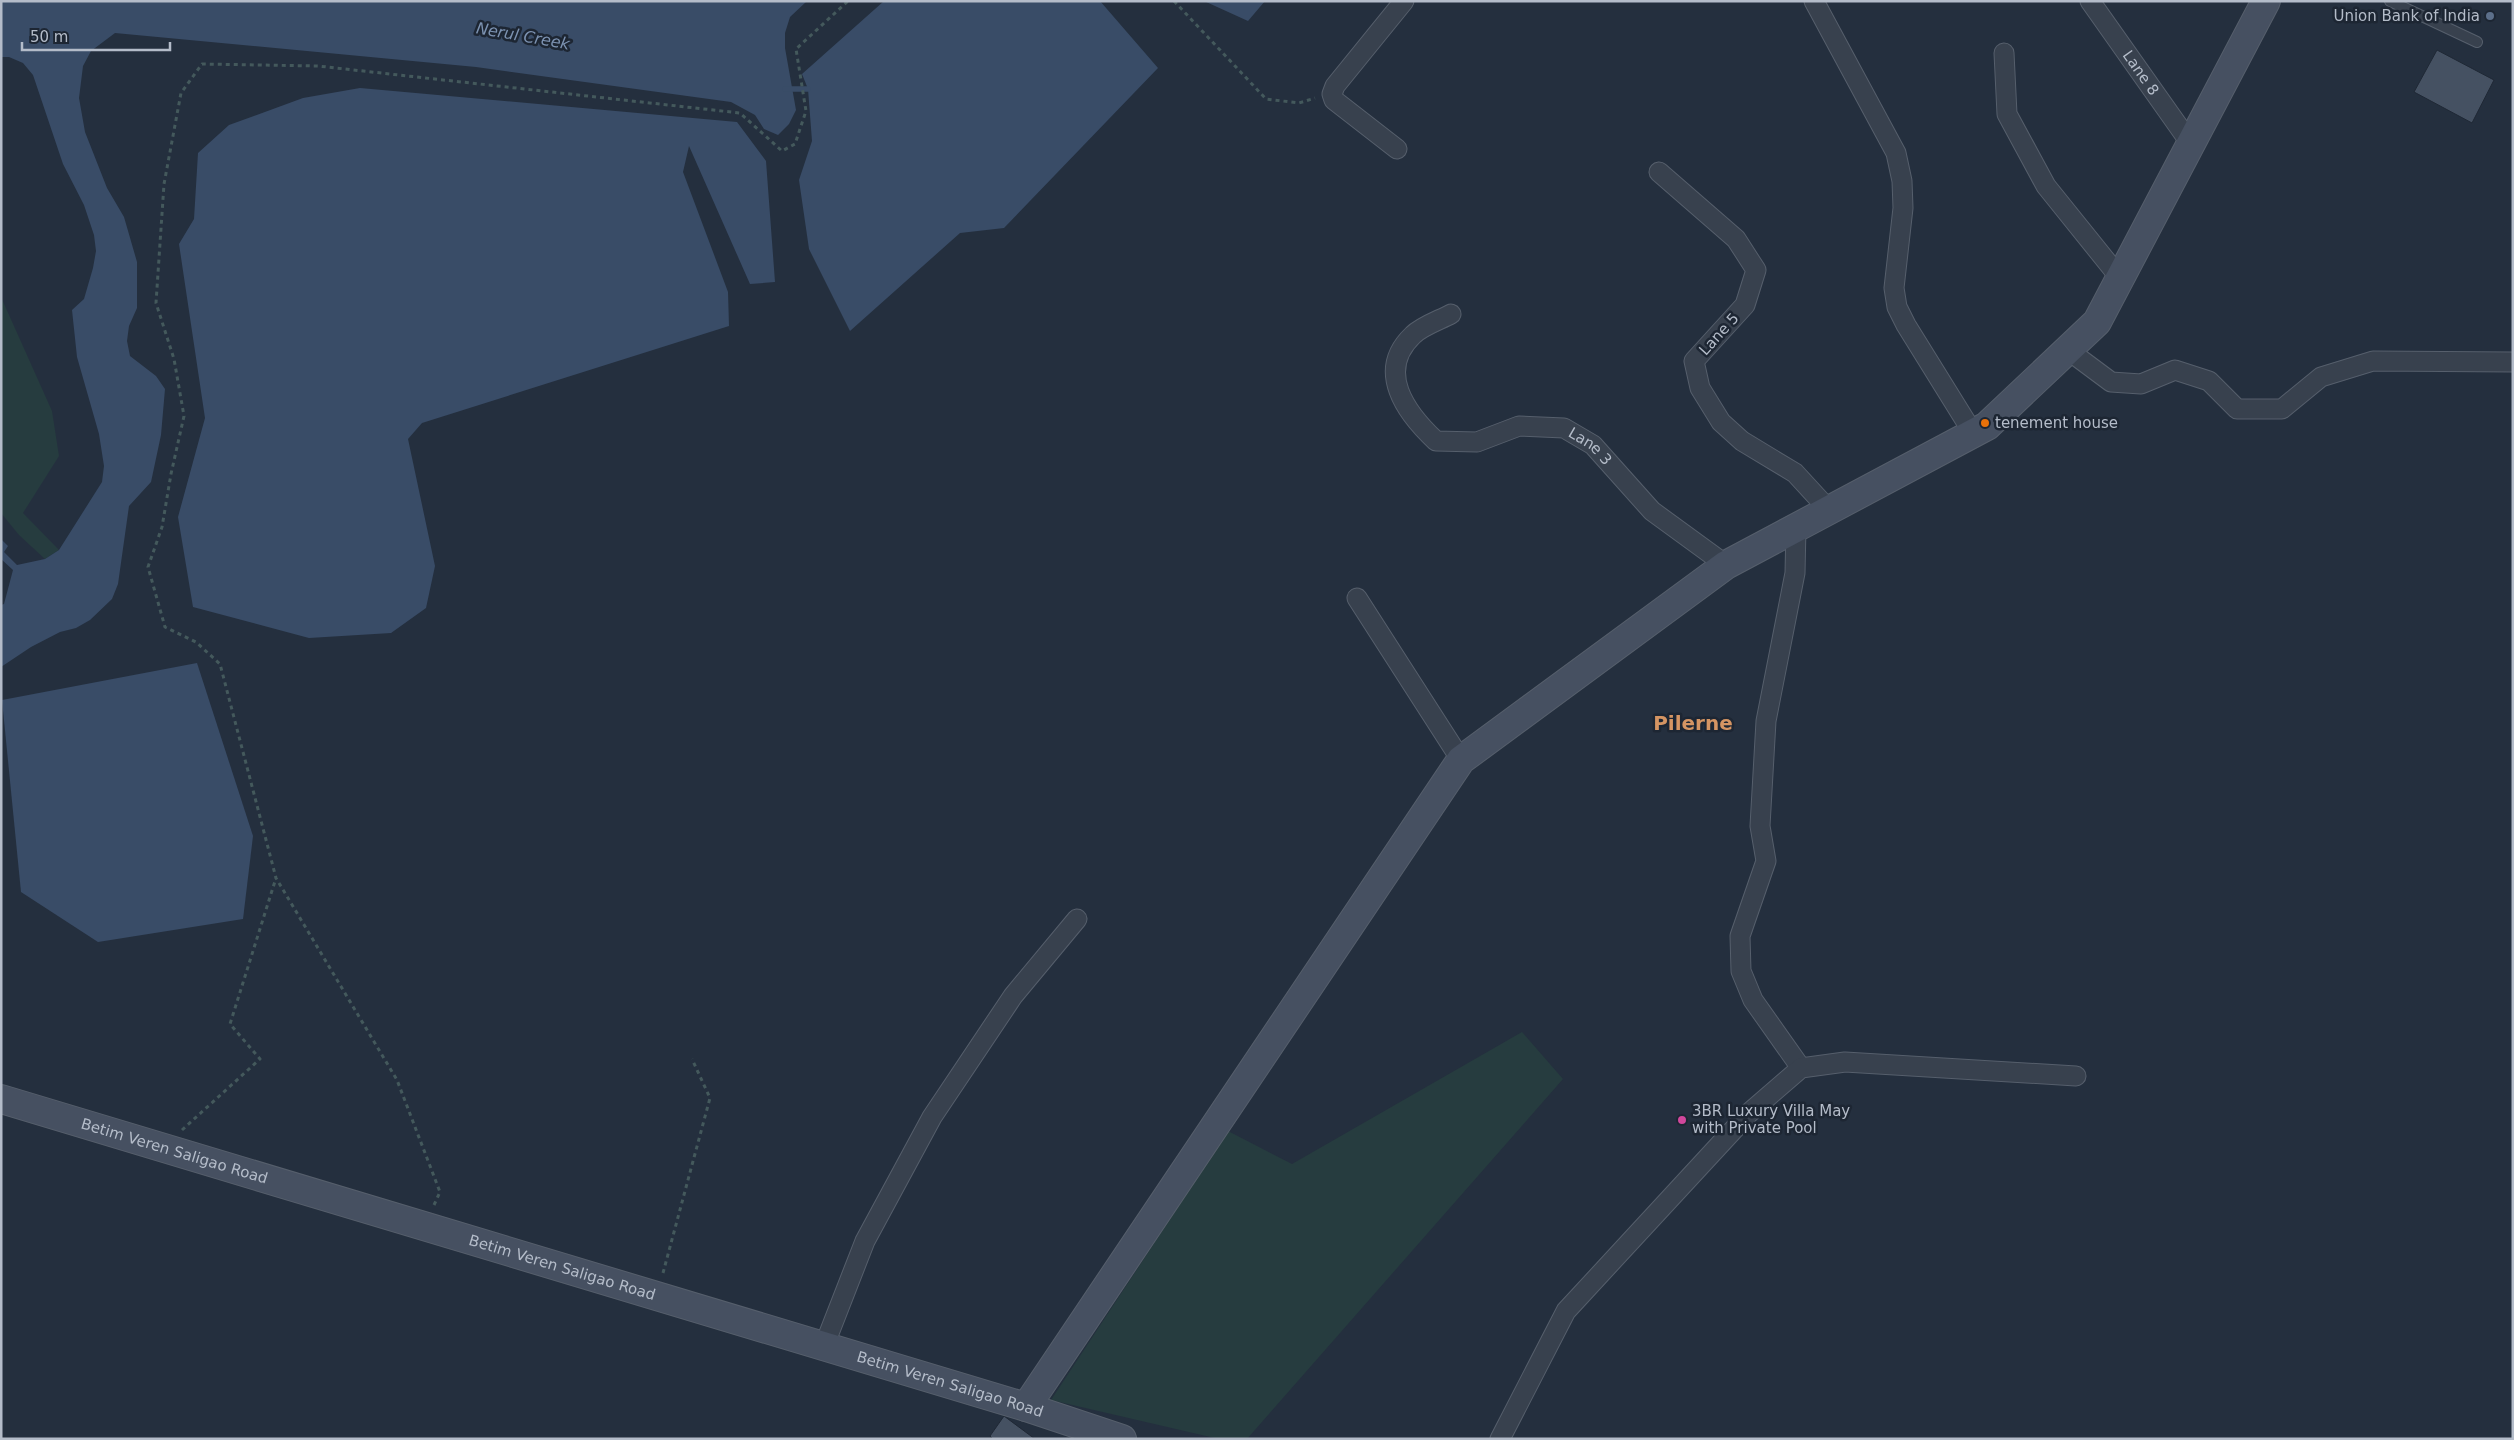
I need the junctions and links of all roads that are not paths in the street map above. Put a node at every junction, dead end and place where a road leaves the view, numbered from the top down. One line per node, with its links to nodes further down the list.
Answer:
1 (1404, 1): 9 (street)
2 (1814, 1): 15 (street)
3 (2090, 1): 8 (street, Lane 8)
4 (2266, 1): 8 (main road)
5 (2390, 1): 6 (lane)
6 (2477, 42)
7 (2004, 53): 11 (street)
8 (2191, 144): 11 (main road)
9 (1397, 150)
10 (1659, 172): 16 (street, Lane 5)
11 (2120, 278): 13 (main road)
12 (1451, 314): 18 (street, Lane 3)
13 (2068, 350): 14 (street); 15 (main road)
14 (2513, 362)
15 (1973, 433): 16 (main road)
16 (1829, 510): 17 (main road)
17 (1796, 527): 18 (main road); 22 (street)
18 (1726, 565): 20 (main road)
19 (1357, 598): 20 (street)
20 (1461, 760): 26 (main road)
21 (1078, 919): 25 (street)
22 (1801, 1068): 23 (street); 28 (street)
23 (2076, 1076)
24 (1, 1099): 25 (main road, Betim Veren Saligao Road)
25 (824, 1346): 26 (main road, Betim Veren Saligao Road)
26 (1026, 1407): 27 (main road, Betim Veren Saligao Road)
27 (1122, 1439)
28 (1500, 1439)

